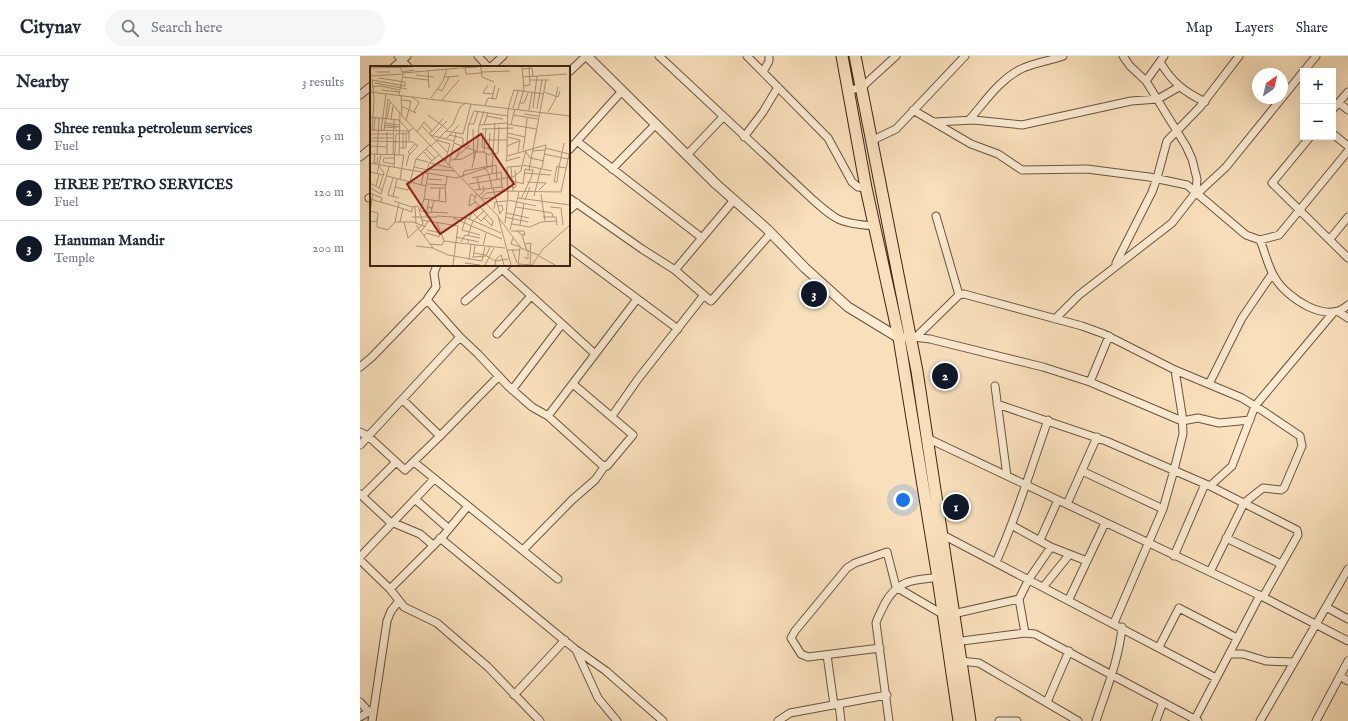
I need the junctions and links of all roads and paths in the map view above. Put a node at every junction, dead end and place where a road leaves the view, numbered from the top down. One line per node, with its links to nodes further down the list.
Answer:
1 (478, 56): 19 (street)
2 (503, 56): 20 (street)
3 (587, 56): 22 (street); 31 (street)
4 (659, 56): 40 (street)
5 (747, 56): 23 (street)
6 (769, 56): 23 (street)
7 (842, 56): 30 (main road)
8 (855, 56): 29 (main road)
9 (896, 56): 29 (street)
10 (965, 56): 38 (street)
11 (1063, 56): 41 (street)
12 (1123, 56): 25 (street)
13 (1239, 56): 35 (street)
14 (1316, 56): 21 (street)
15 (403, 57): 17 (street); 18 (street)
16 (1162, 59): 25 (street); 28 (street)
17 (395, 66)
18 (408, 66)
19 (488, 66)
20 (490, 66)
21 (1307, 68)
22 (570, 71)
23 (763, 72): 27 (street)
24 (1300, 77): 59 (street)
25 (1146, 81): 34 (street)
26 (370, 87): 33 (street)
27 (778, 87): 46 (street); 58 (street)
28 (1179, 87): 34 (street); 35 (street)
29 (861, 88): 30 (street); 48 (main road)
30 (848, 90): 58 (main road)
31 (622, 91): 43 (street); 49 (street)
32 (1348, 92): 36 (street)
33 (360, 95)
34 (1158, 99): 41 (street); 44 (street)
35 (1205, 102): 44 (street)
36 (1338, 103): 37 (street); 39 (street)
37 (1336, 105)
38 (913, 110): 42 (street); 48 (street)
39 (1348, 110)
40 (723, 117): 46 (street); 54 (street)
41 (969, 120): 42 (street)
42 (935, 122): 57 (street)
43 (656, 124): 54 (street); 56 (street)
44 (1176, 130): 57 (street); 59 (street)
45 (1336, 136): 50 (street)
46 (744, 137): 67 (street)
47 (1308, 140): 64 (street)
48 (871, 141): 94 (main road)
49 (578, 142): 52 (street); 56 (street)
50 (1348, 146)
51 (370, 149): 55 (street)
52 (570, 149)
53 (1348, 151): 64 (street)
54 (687, 155): 61 (street)
55 (360, 157)
56 (612, 169): 69 (street)
57 (1157, 178): 59 (street); 76 (street)
58 (866, 188): 67 (main road)
59 (1197, 192): 71 (street); 76 (street)
60 (570, 199): 62 (street)
61 (734, 200): 68 (street); 69 (street)
62 (577, 203): 63 (street); 77 (street)
63 (570, 209)
64 (1300, 210): 70 (street); 71 (street)
65 (936, 216): 80 (street)
66 (1348, 217): 70 (street)
67 (874, 226): 94 (main road)
68 (771, 233): 79 (street); 94 (street)
69 (702, 238): 77 (street)
70 (1330, 239): 73 (street)
71 (1260, 240): 78 (street)
72 (570, 249): 83 (street)
73 (1348, 258)
74 (437, 266): 82 (street)
75 (504, 267): 81 (street); 84 (street)
76 (1114, 267): 88 (street)
77 (675, 270): 79 (street)
78 (1272, 274): 86 (street); 101 (street)
79 (704, 295): 90 (street)
80 (959, 295): 88 (street); 94 (street)
81 (531, 296): 89 (street); 91 (street)
82 (428, 299): 93 (street); 96 (street)
83 (637, 299): 90 (street); 95 (street)
84 (465, 301)
85 (1348, 305): 86 (street)
86 (1336, 312): 87 (street); 106 (street)
87 (1348, 318)
88 (1055, 319): 92 (street)
89 (562, 324): 95 (street); 103 (street)
90 (678, 329): 108 (street)
91 (497, 334)
92 (1109, 336): 97 (street); 99 (street)
93 (460, 337): 98 (street); 104 (street)
94 (908, 338): 99 (street); 116 (main road); 154 (main road)
95 (594, 353): 100 (street)
96 (361, 364)
97 (1175, 370): 101 (street); 111 (street)
98 (499, 376): 103 (street); 114 (street)
99 (1090, 382): 111 (street)
100 (573, 384): 107 (street); 108 (street)
101 (1209, 384): 106 (street)
102 (995, 386): 105 (street)
103 (512, 390): 107 (street)
104 (403, 400): 113 (street); 114 (street)
105 (997, 404): 109 (street); 123 (street)
106 (1256, 406): 110 (street); 130 (street)
107 (548, 416): 120 (street)
108 (612, 416): 120 (street)
109 (1048, 420): 115 (street); 125 (street)
110 (1250, 420): 111 (street); 126 (street)
111 (1182, 421): 121 (street)
112 (360, 432): 113 (street)
113 (368, 436): 117 (street); 118 (street)
114 (440, 436): 119 (street)
115 (1097, 437): 121 (street); 122 (street)
116 (927, 438): 123 (street); 138 (main road)
117 (360, 445)
118 (396, 462): 119 (street); 127 (street)
119 (414, 462): 124 (street)
120 (605, 466): 145 (street)
121 (1174, 470): 126 (street); 133 (street)
122 (1082, 472): 131 (street); 133 (street)
123 (1007, 476): 125 (street)
124 (434, 479): 128 (street); 132 (street)
125 (1025, 484): 129 (street); 136 (street)
126 (1208, 485): 130 (street); 147 (street)
127 (361, 495): 135 (street)
128 (416, 500): 135 (street); 137 (street)
129 (1058, 500): 131 (street); 141 (street)
130 (1244, 503): 140 (street); 151 (street)
131 (1067, 504): 134 (street)
132 (468, 506): 137 (street); 145 (street)
133 (1163, 509): 142 (street)
134 (1105, 523): 142 (street); 149 (street)
135 (393, 524): 143 (street); 148 (street)
136 (1013, 526): 141 (street); 150 (street)
137 (449, 528): 139 (street)
138 (941, 534): 150 (street); 154 (main road)
139 (440, 538): 143 (street); 172 (street)
140 (1226, 538): 151 (street); 153 (street)
141 (1040, 540): 144 (street)
142 (1148, 544): 147 (street); 167 (street)
143 (433, 545): 159 (street)
144 (1051, 547): 146 (street); 156 (street)
145 (523, 550): 155 (street)
146 (1069, 555): 149 (street); 157 (street)
147 (1174, 556): 153 (street)
148 (360, 558): 159 (street)
149 (1087, 561): 162 (street)
150 (996, 562): 156 (street)
151 (1281, 564): 160 (street)
152 (1348, 569): 164 (street)
153 (1210, 572): 160 (street)
154 (943, 577): 158 (street); 165 (main road)
155 (558, 579)
156 (1029, 579): 157 (street); 161 (street)
157 (1044, 586): 162 (street)
158 (896, 587): 165 (street); 177 (street); 180 (street)
159 (390, 588): 163 (street)
160 (1261, 596): 168 (street); 171 (street)
161 (1019, 599): 165 (street); 170 (street)
162 (1069, 599): 167 (street)
163 (399, 602): 188 (street); 194 (street)
164 (1326, 607): 166 (street); 168 (street)
165 (948, 614): 174 (main road)
166 (1348, 619)
167 (1114, 623): 169 (street)
168 (1315, 624): 173 (street); 183 (street)
169 (1122, 627): 175 (street); 184 (street)
170 (1025, 633): 174 (street); 178 (street)
171 (1237, 638): 175 (street); 179 (street)
172 (565, 640): 176 (street); 188 (street)
173 (1348, 641)
174 (953, 642): 181 (main road); 205 (main road)
175 (1159, 647): 186 (street)
176 (575, 648): 200 (street); 201 (street)
177 (880, 648): 180 (street); 189 (street)
178 (1069, 651): 184 (street); 191 (street)
179 (1229, 654): 183 (street); 186 (street)
180 (827, 655): 193 (street)
181 (960, 661): 191 (street); 206 (main road)
182 (1348, 661): 185 (street)
183 (1294, 662): 212 (street)
184 (1112, 675): 192 (street); 210 (street)
185 (1340, 676): 187 (street); 213 (street)
186 (1216, 678): 197 (street)
187 (1348, 680)
188 (514, 695): 199 (street)
189 (887, 695): 193 (street); 204 (street)
190 (360, 702): 194 (street)
191 (1047, 702): 209 (street)
192 (1163, 702): 197 (street); 211 (street)
193 (836, 705): 196 (street); 203 (street)
194 (371, 711): 195 (street); 198 (street)
195 (360, 717)
196 (787, 718): 202 (street)
197 (1197, 720)
198 (372, 721)
199 (540, 721)
200 (617, 721)
201 (663, 721)
202 (778, 721)
203 (841, 721)
204 (890, 721)
205 (959, 721)
206 (970, 721)
207 (999, 721): 208 (street)
208 (1017, 721)
209 (1078, 721)
210 (1096, 721)
211 (1156, 721)
212 (1260, 721)
213 (1316, 721)

